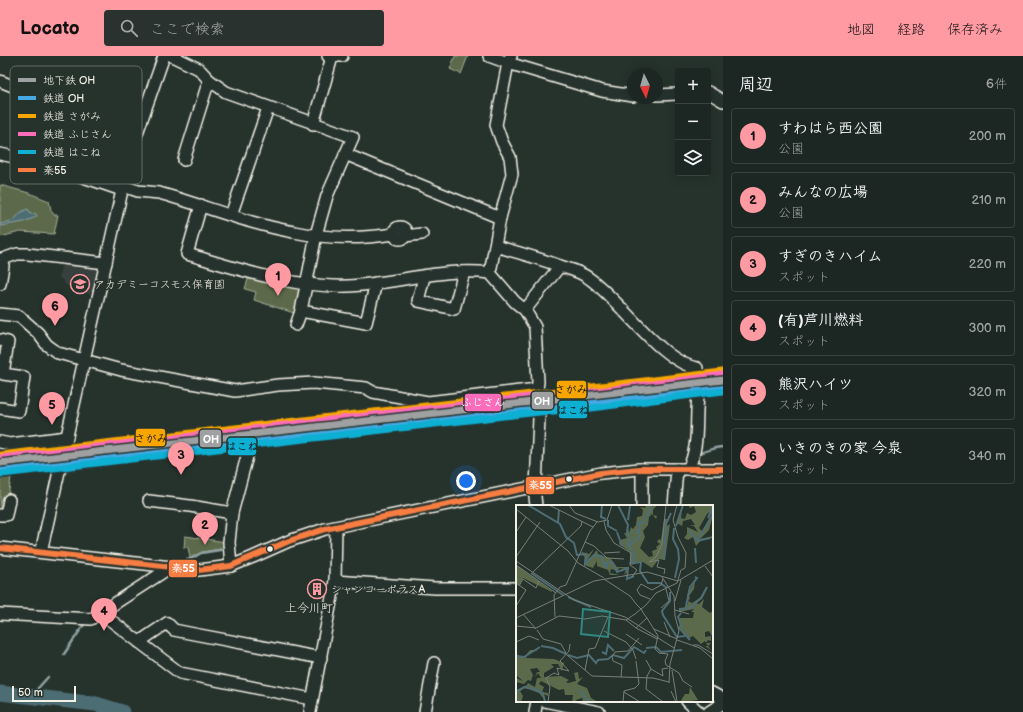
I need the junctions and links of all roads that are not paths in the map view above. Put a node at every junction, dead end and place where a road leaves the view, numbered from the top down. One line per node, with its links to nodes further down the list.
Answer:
1 (164, 56): 15 (street)
2 (172, 56): 6 (street)
3 (335, 56): 16 (street)
4 (489, 56): 5 (street)
5 (509, 60): 11 (street); 26 (street)
6 (210, 80): 14 (street); 20 (street)
7 (0, 81): 8 (street)
8 (10, 85)
9 (675, 94): 12 (street)
10 (711, 94): 13 (street)
11 (627, 95)
12 (663, 95)
13 (723, 101)
14 (268, 108): 16 (street); 25 (street)
15 (142, 119)
16 (313, 124): 18 (street)
17 (0, 154): 19 (street)
18 (345, 154): 26 (street); 28 (street)
19 (10, 156)
20 (184, 160)
21 (109, 184): 23 (street)
22 (123, 184): 23 (street)
23 (122, 188): 24 (street); 31 (street)
24 (201, 205): 25 (street); 38 (street)
25 (231, 215): 28 (street)
26 (500, 218): 29 (street)
27 (422, 234): 28 (street)
28 (316, 235): 38 (street)
29 (495, 246): 32 (street); 34 (street)
30 (0, 260): 31 (street); 37 (street)
31 (106, 263): 44 (street)
32 (560, 266): 39 (street); 45 (street)
33 (464, 272): 34 (street); 35 (street); 35 (street)
34 (490, 273): 39 (street)
35 (424, 277): 36 (street)
36 (376, 283): 38 (street); 40 (street)
37 (0, 284)
38 (306, 284): 40 (street)
39 (524, 310): 47 (street)
40 (301, 311): 42 (street)
41 (0, 314): 44 (street)
42 (296, 324)
43 (0, 340): 50 (street)
44 (84, 360): 47 (street); 52 (street)
45 (697, 368)
46 (723, 385): 48 (street)
47 (537, 389): 51 (street)
48 (699, 389): 49 (street); 58 (street)
49 (607, 400)
50 (0, 408)
51 (539, 409): 53 (street); 60 (street)
52 (67, 437): 54 (street); 55 (street)
53 (251, 441): 55 (street); 66 (street)
54 (0, 442)
55 (61, 465): 70 (street)
56 (642, 469): 57 (street); 60 (street); 64 (street)
57 (677, 469): 58 (street); 65 (street)
58 (688, 469): 59 (street)
59 (723, 469)
60 (535, 487): 63 (street); 68 (street)
61 (9, 500): 67 (street)
62 (149, 501): 66 (street)
63 (536, 505)
64 (642, 505)
65 (674, 505)
66 (232, 512): 72 (street)
67 (0, 515)
68 (336, 527): 72 (street); 73 (street)
69 (0, 548): 70 (street)
70 (41, 552): 71 (street)
71 (172, 566): 72 (street); 75 (street)
72 (231, 566)
73 (335, 581): 74 (street); 78 (street)
74 (516, 588)
75 (101, 613): 76 (street); 77 (street)
76 (0, 614)
77 (139, 642): 78 (street); 81 (street)
78 (321, 658): 81 (street)
79 (434, 663): 87 (street)
80 (713, 694): 82 (street)
81 (312, 699): 86 (street)
82 (723, 700): 91 (street)
83 (537, 702): 88 (street)
84 (549, 702): 89 (street)
85 (688, 702): 90 (street)
86 (310, 712)
87 (425, 712)
88 (535, 712)
89 (599, 712)
90 (699, 712)
91 (709, 712)

